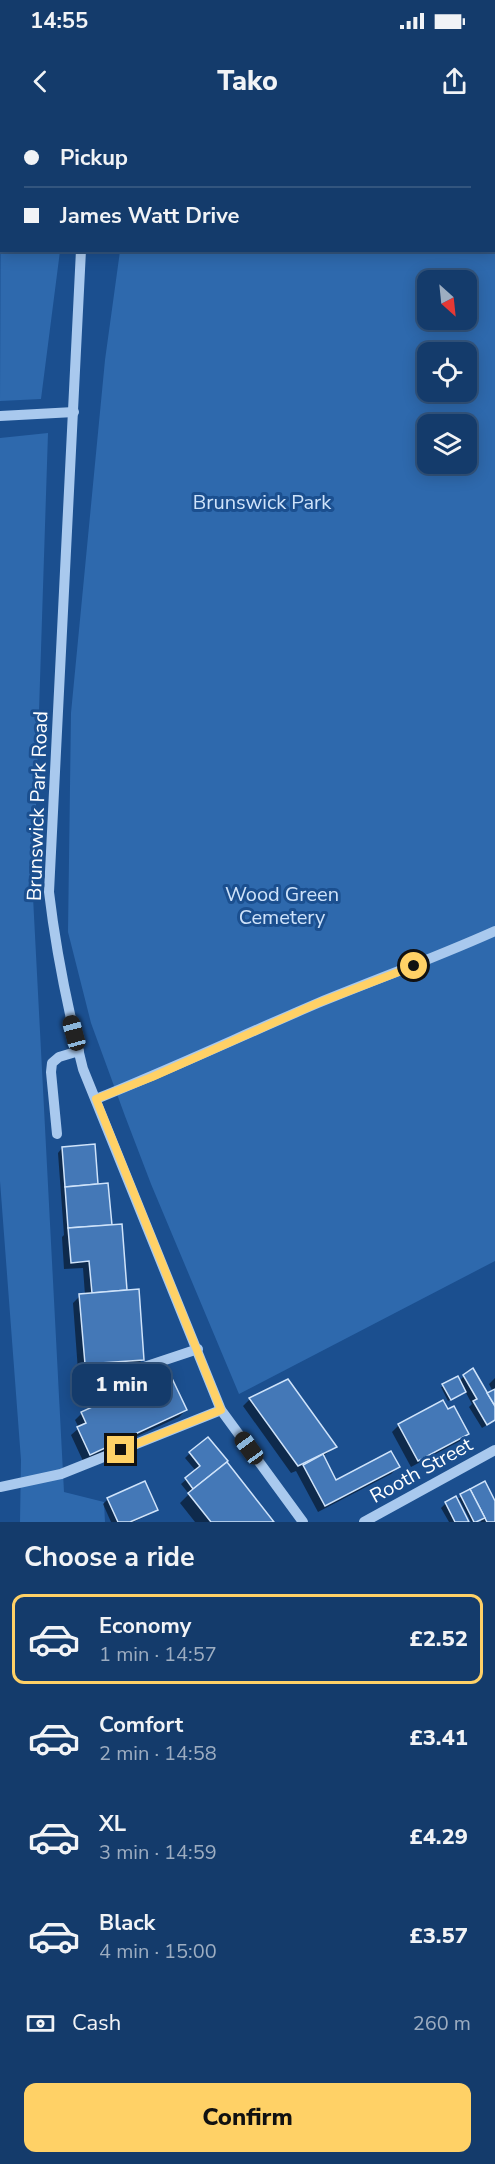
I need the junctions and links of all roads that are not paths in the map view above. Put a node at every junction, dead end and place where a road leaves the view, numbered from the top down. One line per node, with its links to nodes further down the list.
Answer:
1 (81, 252): 2 (street, Brunswick Park Road)
2 (74, 412): 3 (street); 5 (street, Brunswick Park Road)
3 (0, 416)
4 (495, 931): 6 (street)
5 (79, 1051): 6 (street, Brunswick Park Road); 7 (street)
6 (96, 1099): 8 (street, Brunswick Park Road)
7 (57, 1134)
8 (198, 1349): 9 (street); 10 (street, Brunswick Park Road)
9 (91, 1377)
10 (221, 1410): 12 (street); 13 (street, Brunswick Park Road)
11 (495, 1450): 14 (street, Rooth Street)
12 (2, 1487)
13 (303, 1522)
14 (364, 1522)

